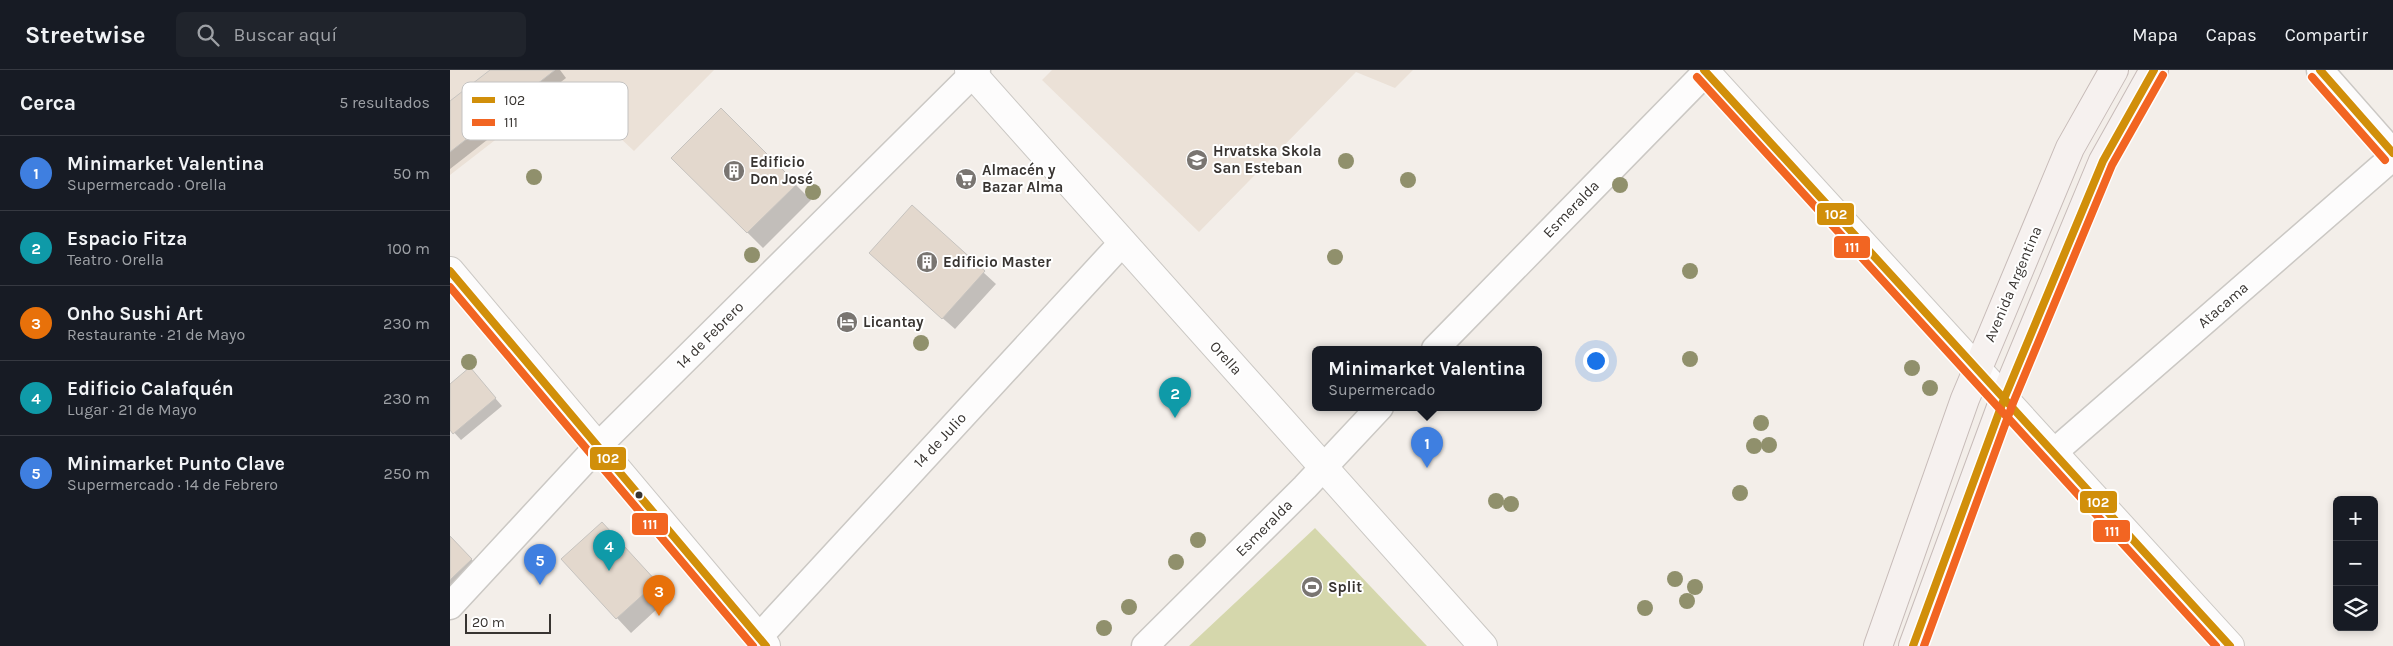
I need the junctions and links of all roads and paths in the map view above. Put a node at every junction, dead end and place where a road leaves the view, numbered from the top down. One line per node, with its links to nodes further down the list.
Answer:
1 (2114, 70): 11 (main road, Avenida Argentina)
2 (2154, 70): 12 (main road)
3 (2320, 70): 6 (street)
4 (973, 71): 8 (street, Orella); 14 (street, 14 de Febrero)
5 (1706, 71): 10 (street, Esmeralda); 11 (street)
6 (2393, 153)
7 (2393, 157): 15 (street, Atacama)
8 (1122, 243): 16 (street, Orella); 18 (street, 14 de Julio)
9 (450, 271): 14 (street)
10 (1438, 346)
11 (1978, 370): 12 (street); 21 (main road, Avenida Argentina)
12 (2004, 399): 15 (street); 22 (main road)
13 (1376, 411): 16 (street, Esmeralda)
14 (598, 446): 17 (street, 14 de Febrero); 18 (street)
15 (2054, 453): 23 (street)
16 (1325, 466): 19 (street, Esmeralda); 20 (street, Orella)
17 (450, 606)
18 (762, 642)
19 (1145, 646)
20 (1483, 646)
21 (1878, 646)
22 (1913, 646)
23 (2230, 646)

